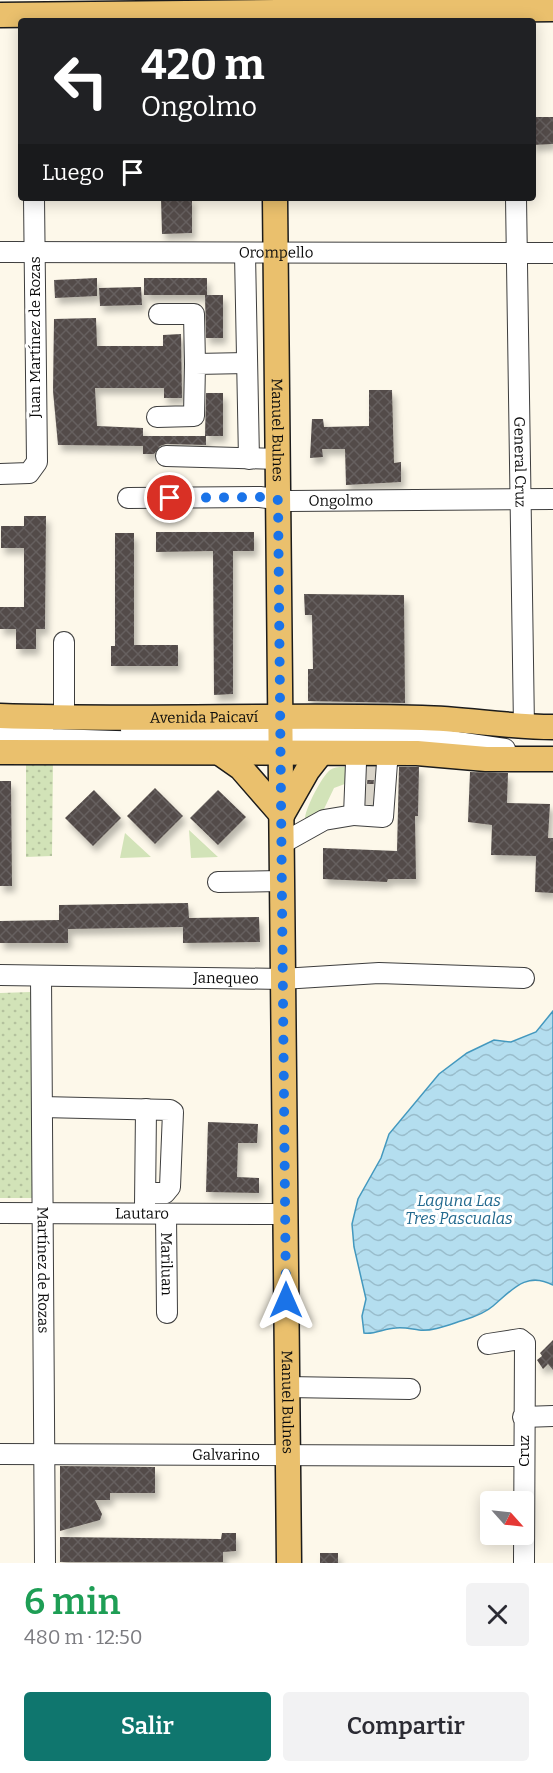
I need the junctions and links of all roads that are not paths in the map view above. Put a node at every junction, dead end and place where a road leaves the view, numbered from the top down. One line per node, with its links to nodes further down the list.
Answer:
1 (553, 9): 2 (main road)
2 (513, 10): 3 (main road)
3 (273, 11): 4 (main road)
4 (34, 12): 5 (main road)
5 (0, 15)
6 (34, 201): 10 (street, Juan Martínez de Rozas)
7 (275, 201): 13 (main road, Manuel Bulnes)
8 (516, 201): 14 (street, General Cruz)
9 (0, 252): 10 (street, Orompello)
10 (34, 252): 12 (street, Orompello); 22 (street, Juan Martínez de Rozas)
11 (553, 253): 14 (street, Orompello)
12 (244, 254): 13 (street, Orompello); 16 (street)
13 (275, 254): 14 (street, Orompello); 21 (main road, Manuel Bulnes)
14 (517, 254): 26 (street, General Cruz)
15 (159, 314): 17 (street)
16 (247, 363): 17 (street); 20 (street)
17 (195, 364): 18 (street)
18 (157, 417)
19 (166, 456): 20 (street)
20 (249, 459): 21 (street)
21 (278, 459): 25 (main road, Manuel Bulnes)
22 (0, 474)
23 (128, 498): 25 (street, Ongolmo)
24 (553, 499): 26 (street, Ongolmo)
25 (278, 500): 26 (street, Ongolmo); 28 (main road, Manuel Bulnes)
26 (521, 500): 33 (street, General Cruz)
27 (64, 642): 31 (street)
28 (280, 660): 30 (main road); 36 (main road, Manuel Bulnes)
29 (0, 717): 31 (main road, Avenida Paicaví)
30 (222, 717): 31 (main road, Avenida Paicaví); 36 (main road, Avenida Paicaví)
31 (57, 723): 32 (street); 36 (street)
32 (0, 725)
33 (524, 727): 34 (main road, Avenida Paicaví); 36 (main road, Avenida Paicaví)
34 (553, 727)
35 (0, 733): 36 (street)
36 (280, 735): 37 (street); 38 (street); 40 (main road, Avenida Paicaví); 41 (main road, Avenida Paicaví); 45 (main road, Manuel Bulnes)
37 (553, 737)
38 (553, 749)
39 (0, 752): 41 (main road, Avenida Paicaví)
40 (321, 753): 44 (main road, Avenida Paicaví); 45 (main road)
41 (221, 754): 45 (main road)
42 (390, 758): 43 (main road, Avenida Paicaví); 44 (main road, Avenida Paicaví); 44 (street)
43 (553, 759)
44 (357, 785): 46 (street)
45 (282, 815): 46 (main road, Manuel Bulnes)
46 (281, 844): 47 (main road, Manuel Bulnes)
47 (282, 881): 48 (street); 52 (main road, Manuel Bulnes)
48 (219, 882)
49 (0, 975): 50 (street, Janequeo)
50 (41, 976): 52 (street, Janequeo); 53 (street, Martínez de Rozas)
51 (524, 978): 52 (street, Janequeo)
52 (282, 979): 60 (main road, Manuel Bulnes)
53 (42, 1107): 54 (street); 57 (street, Martínez de Rozas)
54 (146, 1109): 55 (street); 55 (street)
55 (146, 1193): 58 (street)
56 (0, 1213): 57 (street, Lautaro)
57 (43, 1213): 58 (street, Lautaro); 68 (street, Martínez de Rozas)
58 (145, 1214): 59 (street, Lautaro)
59 (166, 1214): 60 (street, Lautaro); 61 (street, Mariluan)
60 (285, 1214): 63 (main road, Manuel Bulnes)
61 (167, 1313)
62 (488, 1344): 66 (street, Cruz)
63 (287, 1387): 64 (street); 69 (main road, Manuel Bulnes)
64 (410, 1389)
65 (553, 1416): 66 (street)
66 (523, 1417): 70 (street, Cruz)
67 (0, 1454): 68 (street, Galvarino)
68 (44, 1454): 69 (street, Galvarino); 71 (street, Martínez de Rozas)
69 (288, 1454): 70 (street, Galvarino); 72 (main road, Manuel Bulnes)
70 (524, 1456): 73 (street, Cruz)
71 (45, 1563)
72 (289, 1563)
73 (524, 1563)

